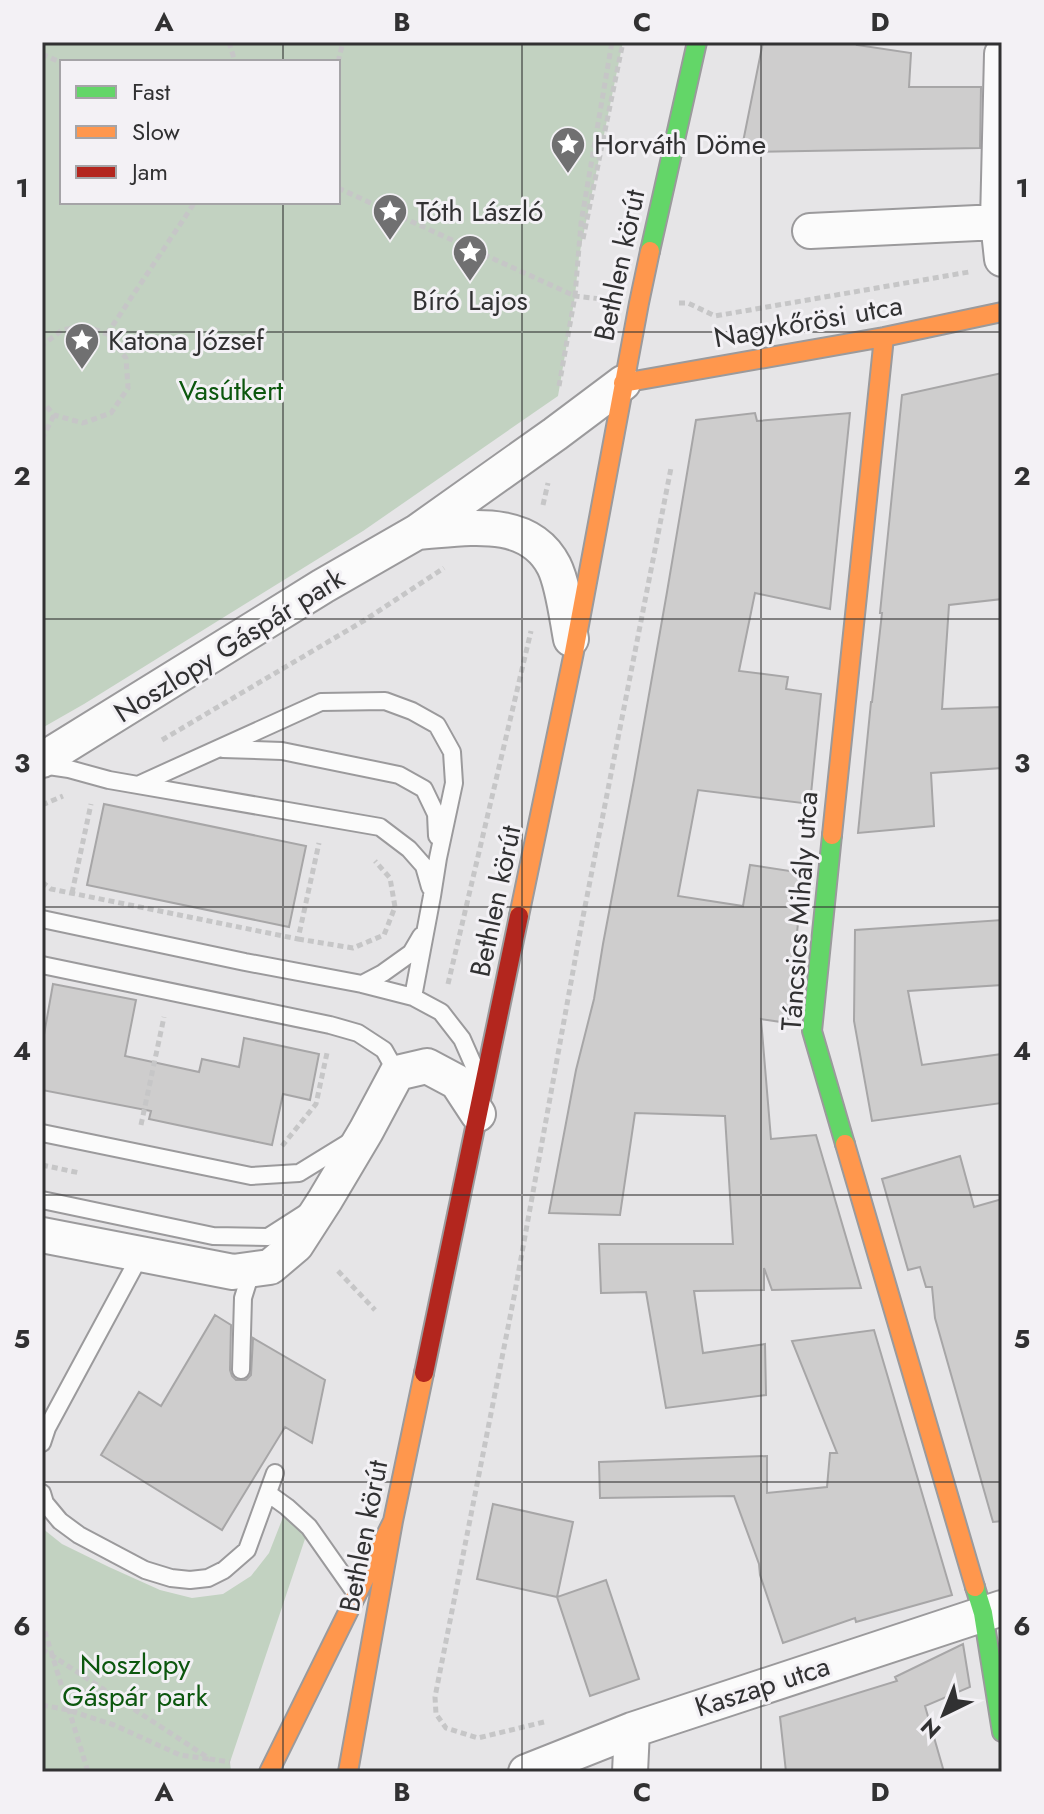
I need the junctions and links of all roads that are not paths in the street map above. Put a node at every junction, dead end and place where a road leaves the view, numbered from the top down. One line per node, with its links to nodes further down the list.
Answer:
1 (697, 42): 8 (street, Bethlen körút)
2 (1002, 54): 3 (street)
3 (998, 222): 4 (street); 5 (street)
4 (810, 231)
5 (987, 265)
6 (1002, 312): 7 (street, Nagykőrösi utca)
7 (884, 337): 8 (street, Nagykőrösi utca); 37 (street, Táncsics Mihály utca)
8 (623, 383): 9 (street, Noszlopy Gáspár park); 10 (street, Bethlen körút)
9 (417, 532): 10 (street, Noszlopy Gáspár park); 12 (street, Noszlopy Gáspár park)
10 (574, 652): 22 (street, Bethlen körút)
11 (221, 749): 13 (lane); 14 (lane); 14 (lane)
12 (42, 762): 13 (lane)
13 (140, 784): 15 (lane)
14 (438, 858): 15 (lane)
15 (432, 896): 17 (lane)
16 (46, 918): 19 (lane)
17 (427, 924): 19 (lane); 20 (lane)
18 (42, 965): 21 (lane)
19 (362, 984): 20 (lane)
20 (413, 997): 22 (lane)
21 (397, 1073): 22 (street); 23 (street)
22 (481, 1102): 35 (street, Bethlen körút)
23 (366, 1131): 24 (lane); 26 (street)
24 (42, 1133)
25 (42, 1200): 26 (lane)
26 (325, 1200): 29 (street)
27 (43, 1237): 28 (street)
28 (141, 1254): 29 (street); 31 (lane)
29 (247, 1284): 30 (lane)
30 (241, 1370)
31 (42, 1443)
32 (275, 1473): 34 (lane)
33 (42, 1493): 34 (lane)
34 (269, 1494): 36 (lane)
35 (393, 1521): 36 (street); 41 (street, Bethlen körút)
36 (357, 1594): 40 (street)
37 (992, 1611): 38 (street, Kaszap utca); 39 (street, Táncsics Mihály utca)
38 (632, 1730): 42 (street, Kaszap utca); 43 (street)
39 (1002, 1732)
40 (269, 1772)
41 (348, 1772)
42 (526, 1772)
43 (630, 1772)

